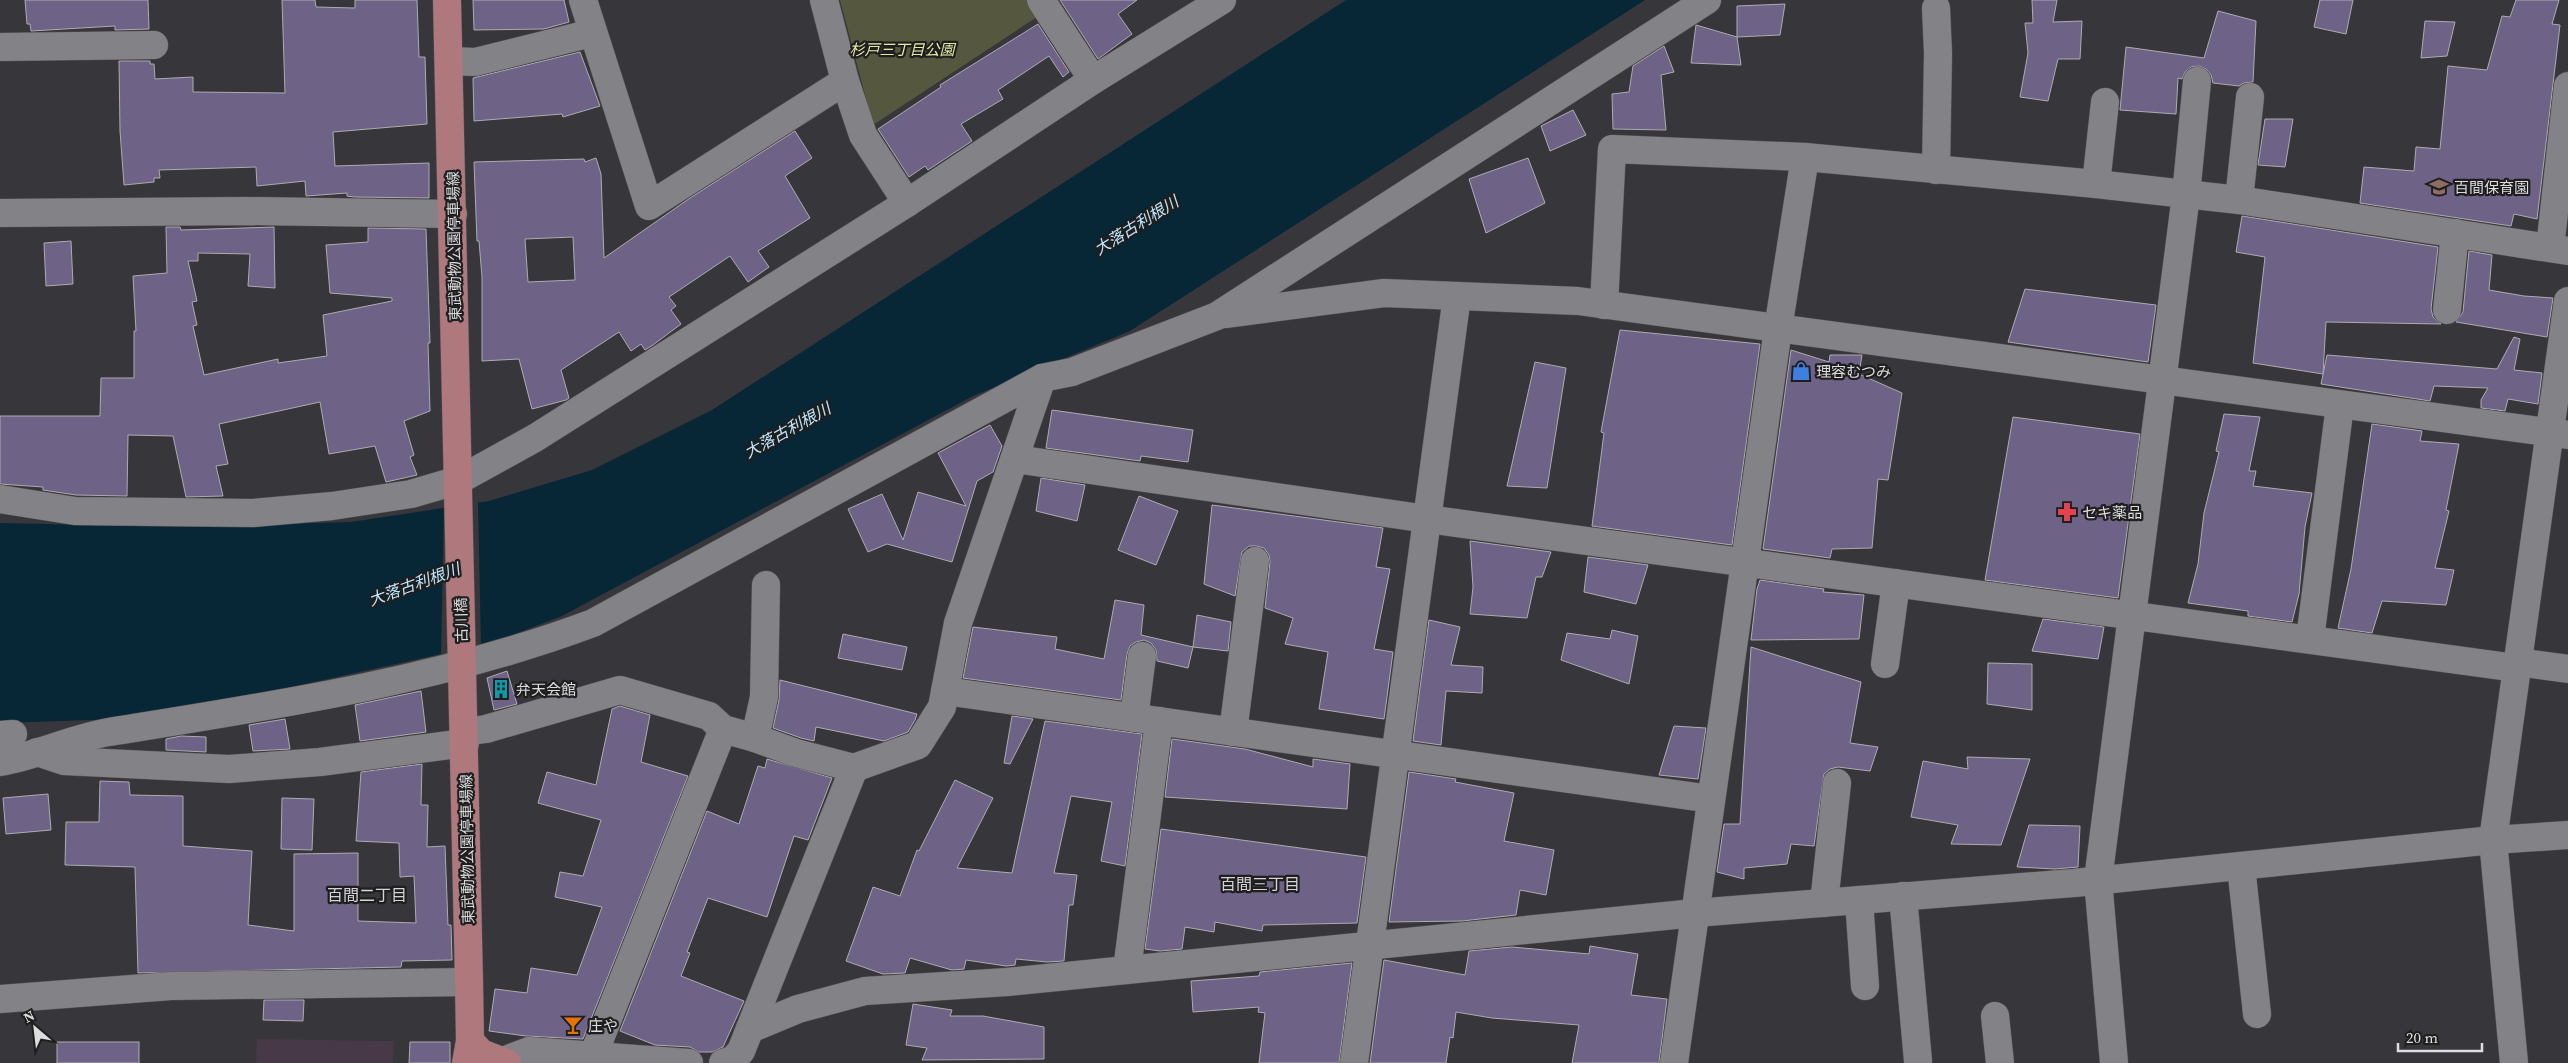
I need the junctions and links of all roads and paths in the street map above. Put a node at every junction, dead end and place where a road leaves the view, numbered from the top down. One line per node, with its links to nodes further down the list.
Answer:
1 (447, 0): 11 (main road, 東武動物公園停車場線)
2 (583, 0): 8 (street)
3 (824, 0): 13 (street)
4 (1041, 0): 12 (street)
5 (1222, 0): 12 (street)
6 (1707, 0): 32 (street)
7 (1936, 8): 19 (street)
8 (592, 33): 11 (street); 13 (street)
9 (154, 45): 10 (street)
10 (0, 47)
11 (450, 61): 25 (main road, 東武動物公園停車場線)
12 (1092, 80): 23 (street)
13 (844, 81): 23 (street)
14 (2197, 81): 21 (street)
15 (2568, 86): 27 (street)
16 (2250, 98): 22 (street)
17 (2104, 102): 20 (street)
18 (1805, 157): 19 (street); 30 (street); 33 (street)
19 (1936, 170): 20 (street)
20 (2096, 184): 21 (street)
21 (2186, 195): 22 (street); 35 (street)
22 (2239, 200): 26 (street)
23 (907, 203): 39 (street)
24 (0, 213): 25 (street)
25 (453, 214): 39 (main road, 東武動物公園停車場線)
26 (2454, 233): 27 (street); 31 (street)
27 (2559, 250)
28 (1456, 296): 30 (street); 32 (street); 41 (street)
29 (2568, 301): 37 (street)
30 (1604, 305): 33 (street)
31 (2447, 310)
32 (1217, 316): 34 (street)
33 (1778, 329): 35 (street); 43 (street)
34 (1042, 378): 38 (street); 49 (street)
35 (2163, 381): 36 (street); 46 (street)
36 (2340, 405): 37 (street); 47 (street)
37 (2558, 434): 51 (street)
38 (1016, 459): 41 (street); 53 (street)
39 (459, 486): 40 (street); 49 (main road, 古川橋)
40 (0, 499)
41 (1427, 519): 43 (street); 60 (street)
42 (1256, 561): 56 (street)
43 (1745, 562): 44 (street); 64 (street)
44 (1896, 583): 46 (street); 50 (street)
45 (766, 585): 58 (street)
46 (2132, 615): 47 (street); 68 (street)
47 (2310, 639): 51 (street)
48 (1142, 656): 54 (street)
49 (462, 662): 57 (main road, 東武動物公園停車場線); 59 (street)
50 (1885, 664)
51 (2517, 665): 52 (street); 66 (street)
52 (2568, 669)
53 (945, 691): 54 (street); 62 (street)
54 (1147, 720): 56 (street); 74 (street)
55 (723, 729): 57 (street); 58 (street); 82 (street)
56 (1233, 732): 60 (street)
57 (464, 738): 59 (street); 75 (main road, 東武動物公園停車場線)
58 (755, 738): 62 (street)
59 (37, 752): 61 (street)
60 (1395, 754): 64 (street); 73 (street)
61 (0, 762)
62 (854, 768): 80 (street)
63 (1837, 783): 71 (street)
64 (1711, 799): 72 (street)
65 (2568, 835): 66 (street)
66 (2492, 840): 67 (street); 91 (street)
67 (2241, 866): 68 (street); 78 (street)
68 (2098, 880): 69 (street); 90 (street)
69 (1903, 896): 70 (street); 83 (street)
70 (1859, 900): 71 (street); 76 (street)
71 (1824, 903): 72 (street)
72 (1695, 912): 73 (street); 88 (street)
73 (1370, 946): 74 (street); 87 (street)
74 (1127, 970): 80 (street)
75 (469, 982): 77 (street); 81 (main road, 東武動物公園停車場線)
76 (1865, 986)
77 (0, 999)
78 (2257, 1014)
79 (1995, 1016): 89 (street)
80 (750, 1029): 85 (street)
81 (468, 1052): 84 (main road)
82 (580, 1058): 84 (street); 86 (street)
83 (1918, 1061)
84 (502, 1062)
85 (731, 1062)
86 (689, 1063)
87 (1354, 1063)
88 (1674, 1063)
89 (2000, 1063)
90 (2114, 1063)
91 (2514, 1063)

